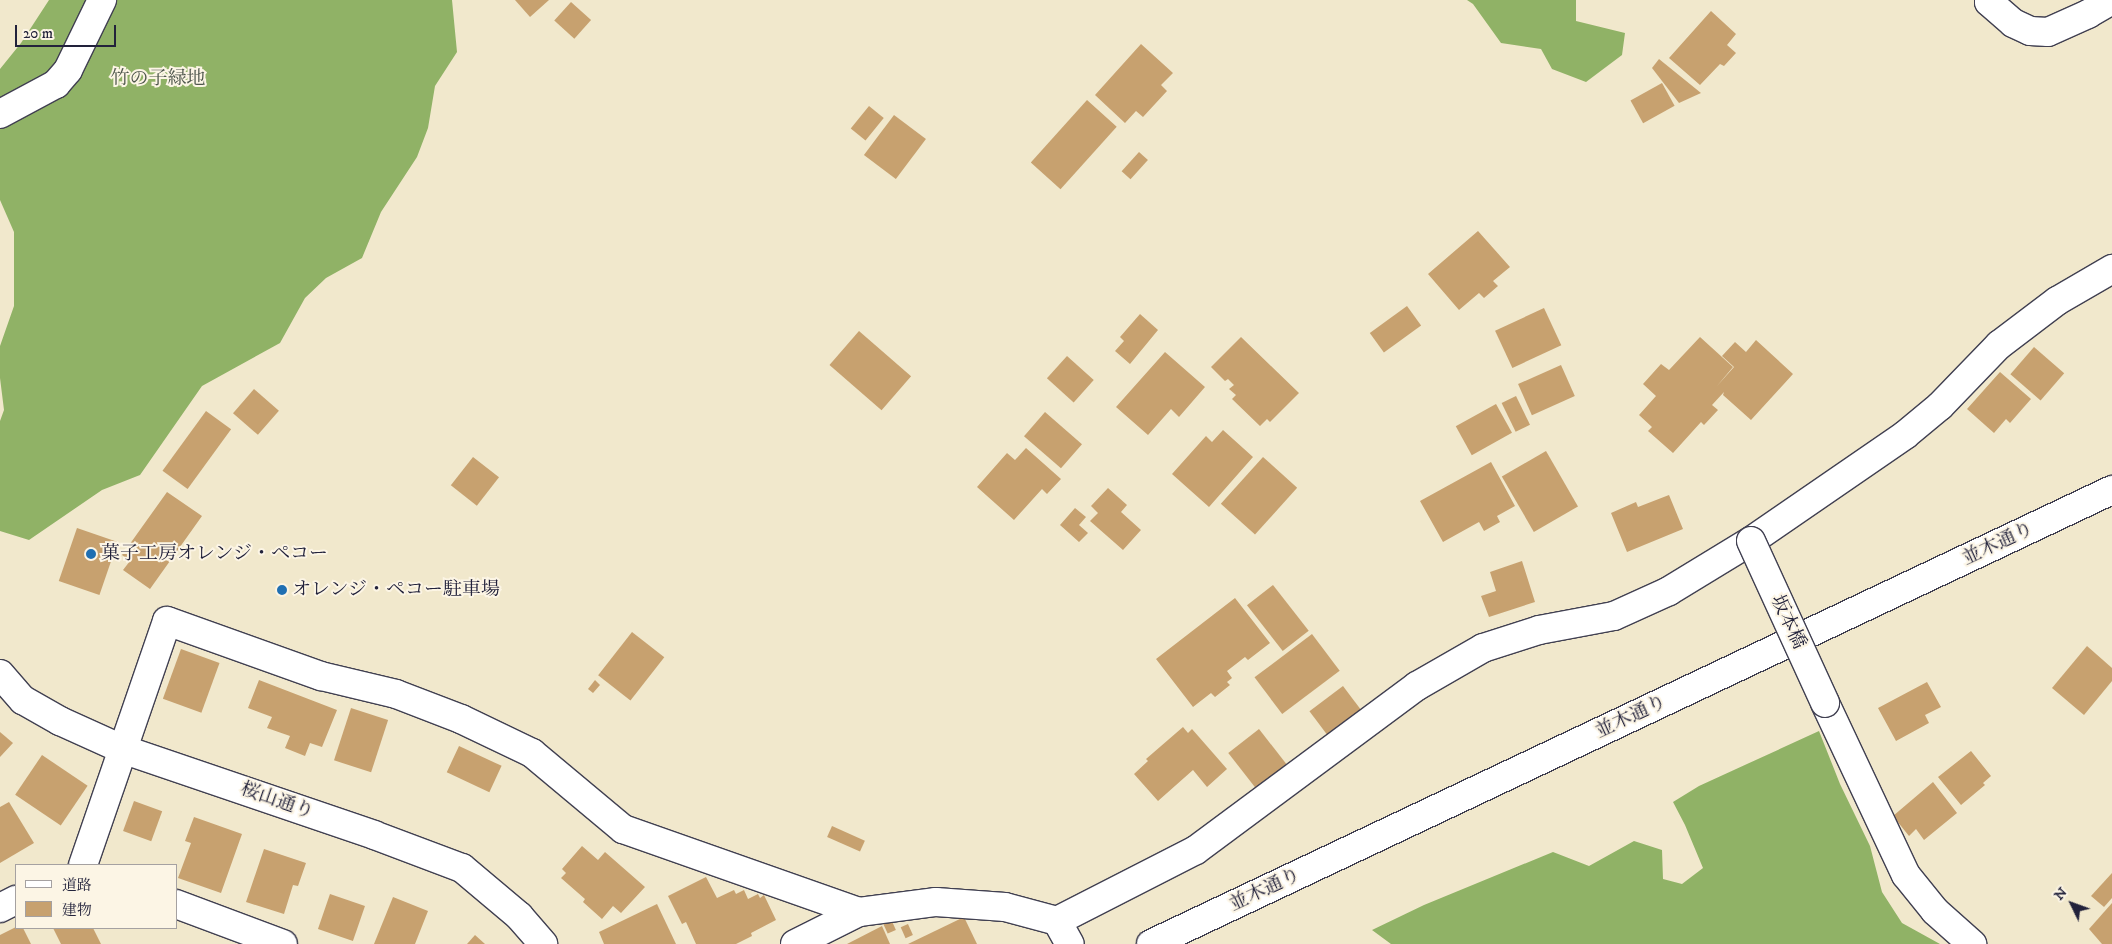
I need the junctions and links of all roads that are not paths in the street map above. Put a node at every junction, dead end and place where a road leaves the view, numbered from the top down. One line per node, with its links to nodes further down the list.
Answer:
1 (102, 0): 4 (street)
2 (1990, 0): 3 (street)
3 (2112, 0)
4 (0, 114)
5 (2112, 269): 7 (street)
6 (2112, 490): 19 (street, 並木通り)
7 (1751, 541): 15 (street); 20 (street, 坂本橋, bridge)
8 (0, 674): 9 (street, 桜山通り)
9 (122, 749): 10 (street); 14 (street); 17 (street, 桜山通り)
10 (83, 864)
11 (15, 900): 13 (street)
12 (178, 905): 16 (street)
13 (0, 908)
14 (859, 912): 15 (street); 18 (street)
15 (1064, 933)
16 (283, 944)
17 (543, 944)
18 (795, 944)
19 (1151, 944)
20 (1972, 944)

